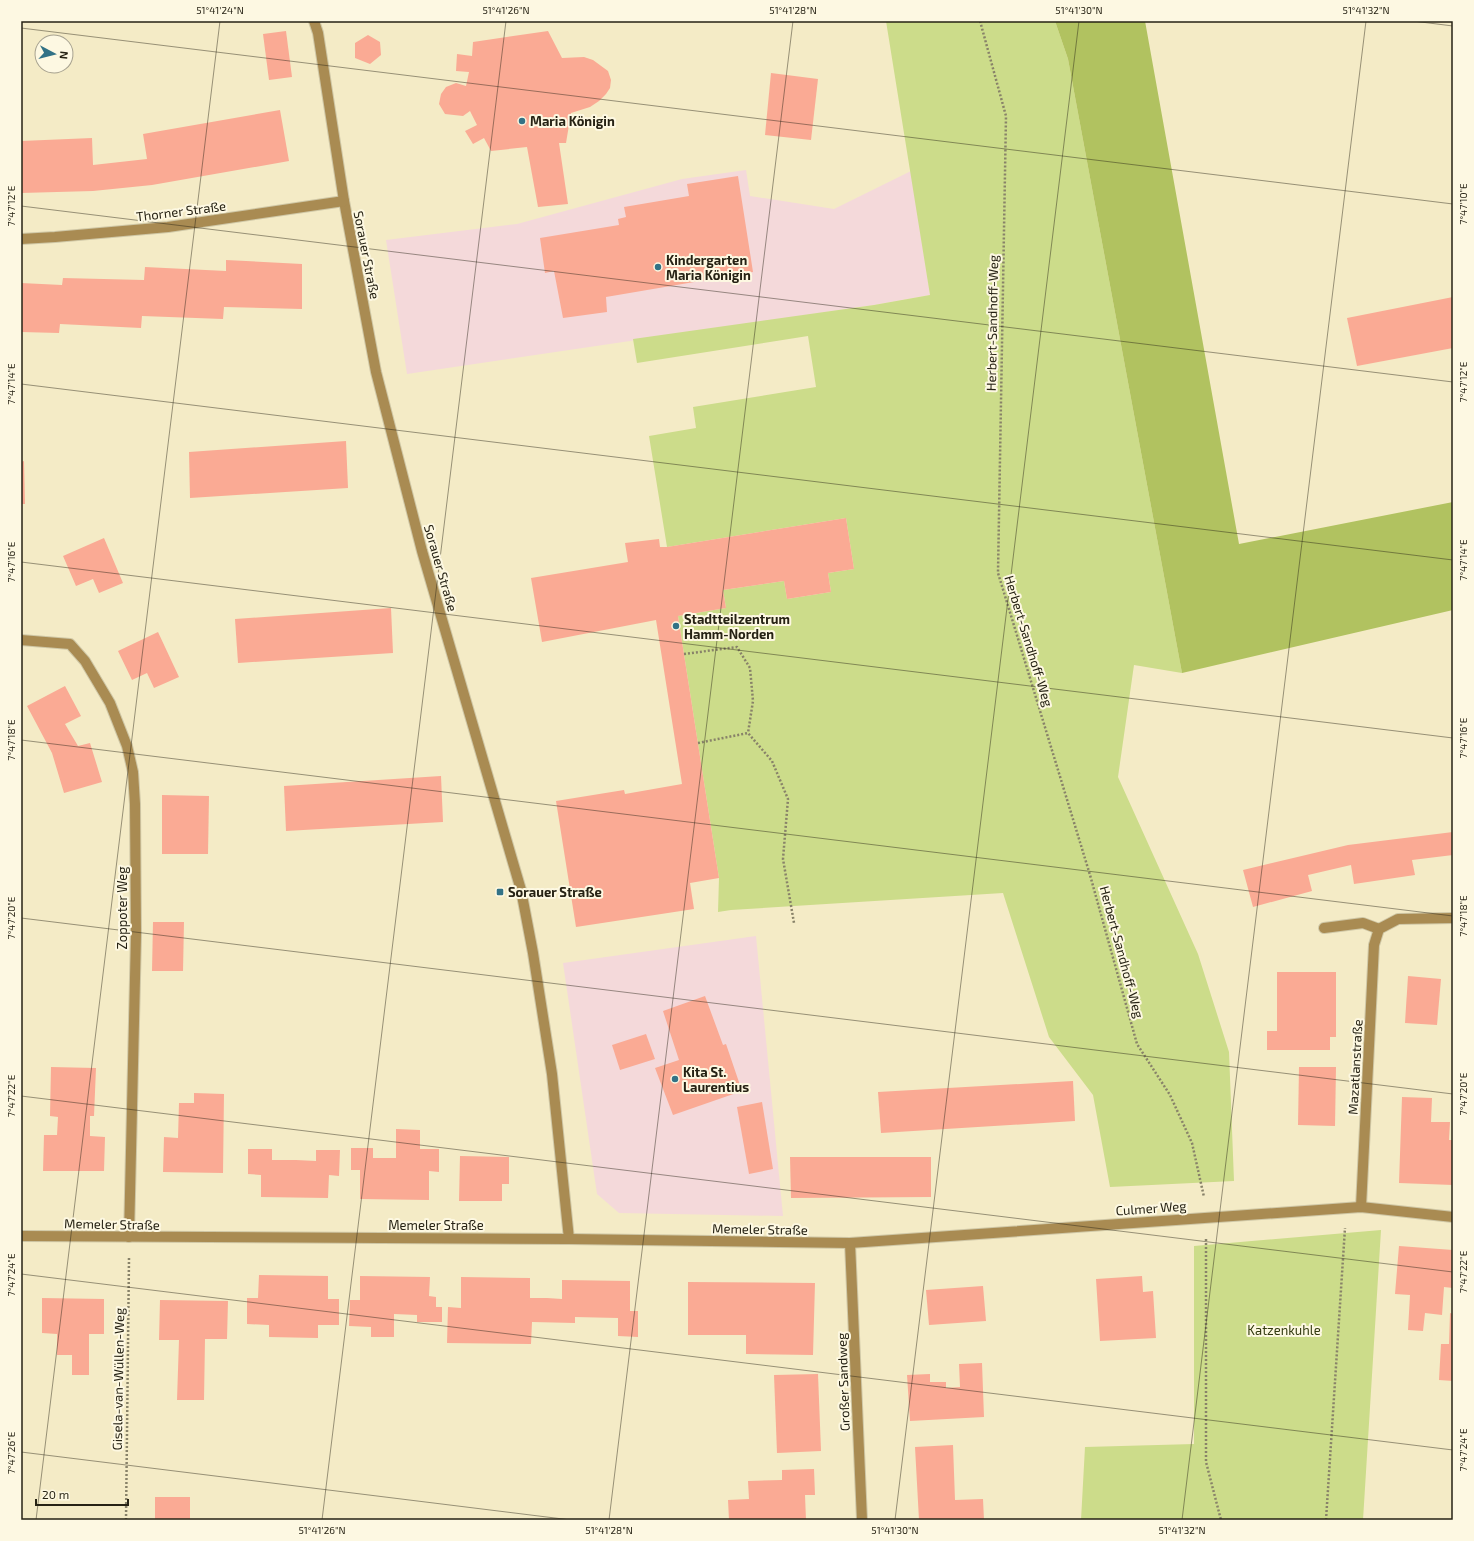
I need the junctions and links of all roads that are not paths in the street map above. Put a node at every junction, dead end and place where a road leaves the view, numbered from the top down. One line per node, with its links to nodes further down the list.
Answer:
1 (314, 21): 2 (street, Sorauer Straße)
2 (344, 201): 3 (street, Thorner Straße); 12 (street, Sorauer Straße)
3 (21, 239)
4 (21, 640): 11 (street, Zoppoter Weg)
5 (1453, 918): 7 (street)
6 (1324, 928): 7 (street)
7 (1379, 929): 8 (street, Mazatlanstraße)
8 (1361, 1206): 9 (street, Culmer Weg); 13 (street, Culmer Weg)
9 (1453, 1217)
10 (21, 1236): 11 (street, Memeler Straße)
11 (129, 1237): 12 (street, Memeler Straße)
12 (570, 1239): 13 (street, Memeler Straße)
13 (850, 1243): 14 (street, Großer Sandweg)
14 (862, 1520)

